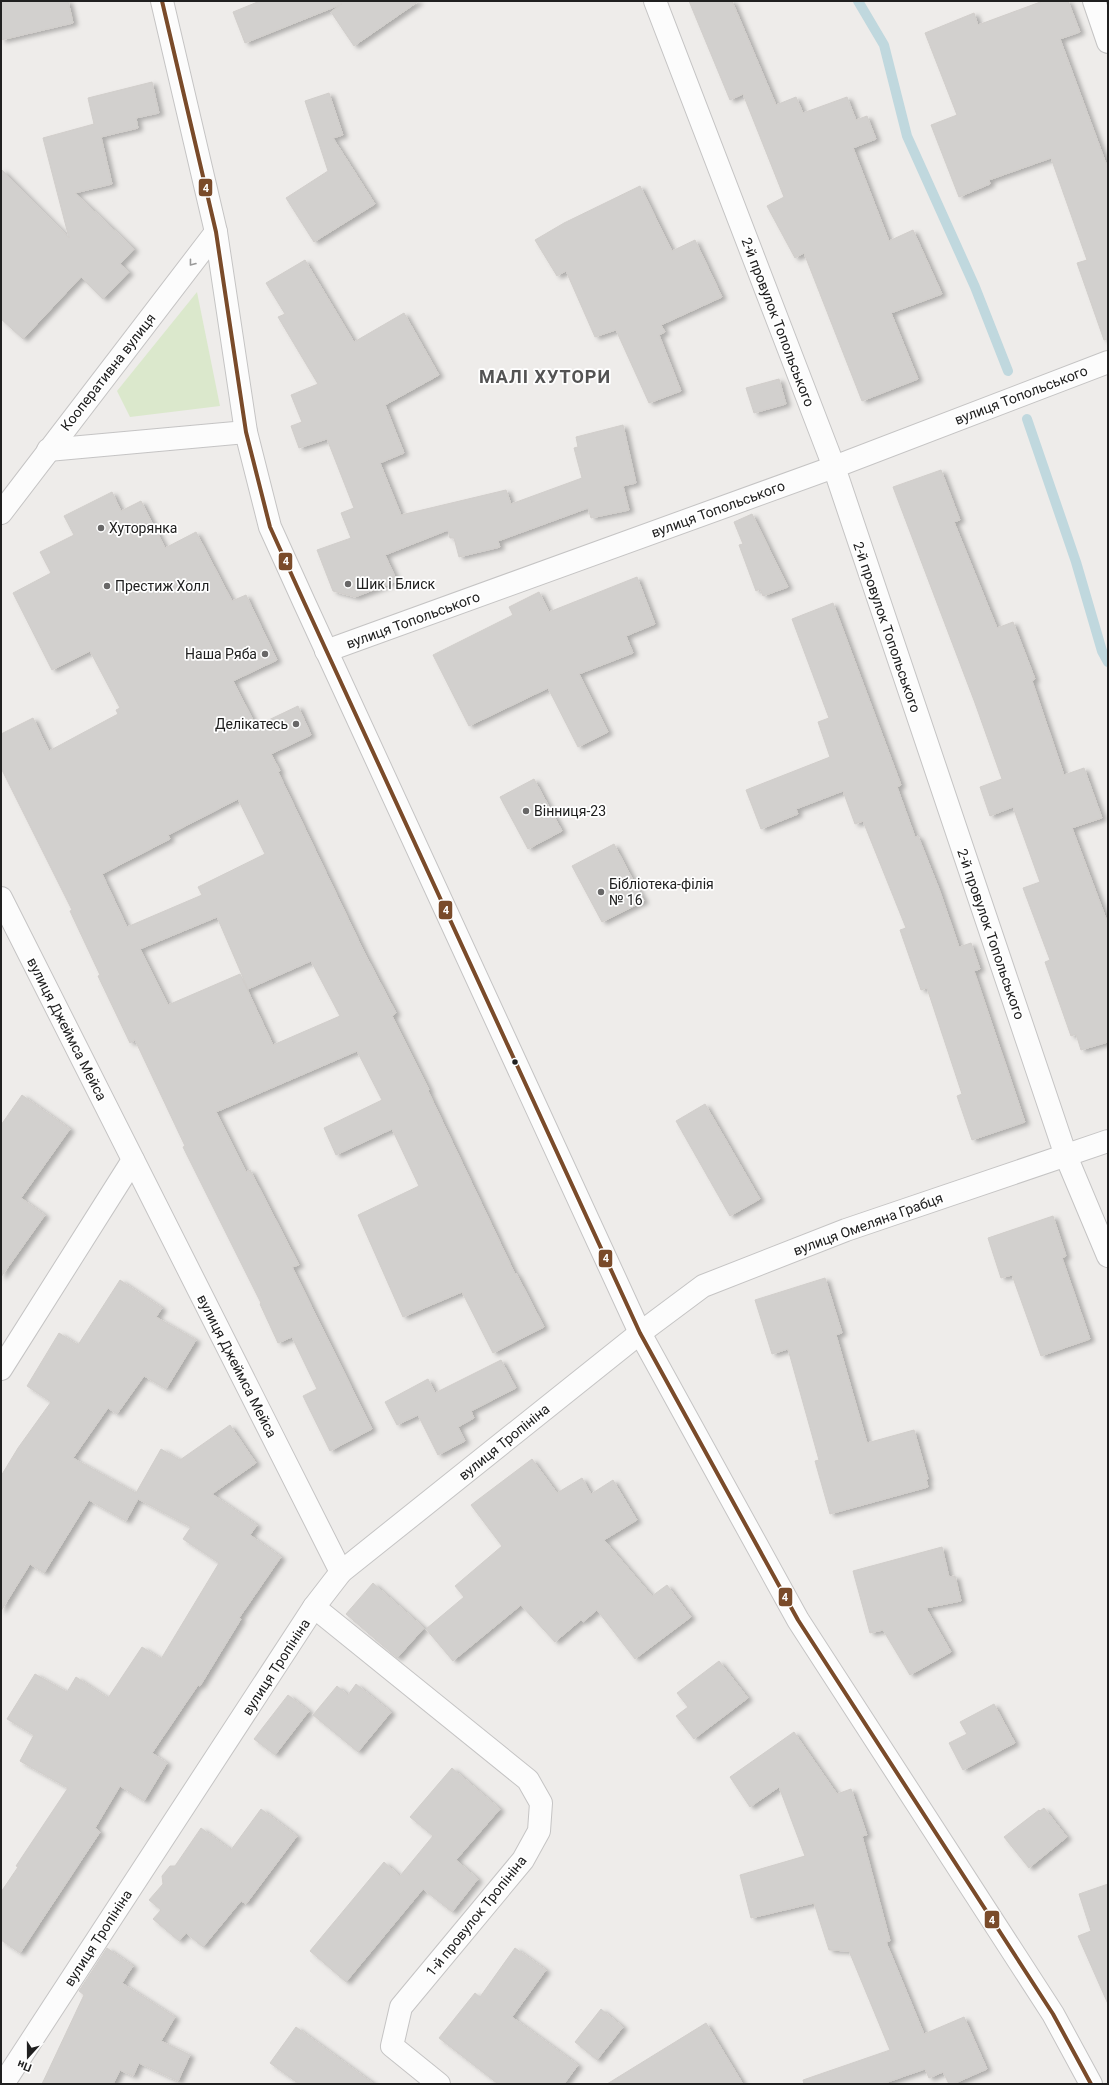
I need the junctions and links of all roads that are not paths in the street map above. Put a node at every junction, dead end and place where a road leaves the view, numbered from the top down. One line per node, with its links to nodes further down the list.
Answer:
1 (162, 1): 5 (street)
2 (654, 1): 9 (street, 2-й провулок Топольського)
3 (1094, 1): 4 (street)
4 (1108, 42)
5 (216, 232): 7 (street); 8 (street, Кооперативна вулиця, one-way to 8)
6 (1108, 362): 9 (street, вулиця Топольського)
7 (246, 432): 8 (street); 11 (street)
8 (48, 450): 10 (street, Кооперативна вулиця)
9 (834, 467): 11 (street, вулиця Топольського); 14 (street, 2-й провулок Топольського)
10 (1, 513)
11 (326, 651): 17 (street)
12 (1, 898): 15 (street, вулиця Джеймса Мейса)
13 (1108, 1141): 14 (street, вулиця Омеляна Грабця)
14 (1066, 1156): 16 (street, 2-й провулок Топольського); 17 (street, вулиця Омеляна Грабця)
15 (133, 1160): 18 (street); 19 (street, вулиця Джеймса Мейса)
16 (1108, 1256)
17 (640, 1333): 19 (street, вулиця Тропініна); 23 (street)
18 (1, 1369)
19 (342, 1572): 20 (street, вулиця Тропініна)
20 (314, 1607): 21 (street, вулиця Тропініна); 22 (street, 1-й провулок Тропініна)
21 (3, 2084)
22 (439, 2084)
23 (1091, 2084)

